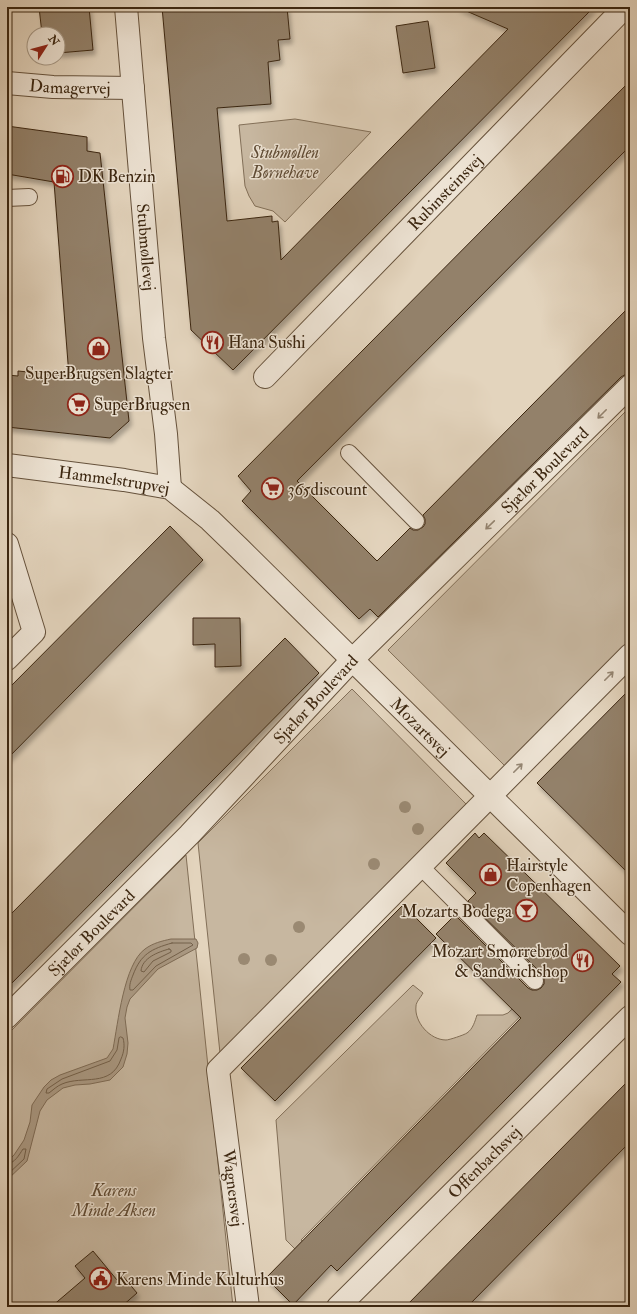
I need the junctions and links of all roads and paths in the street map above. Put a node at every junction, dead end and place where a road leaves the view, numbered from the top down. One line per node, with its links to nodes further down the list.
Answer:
1 (126, 7): 4 (street, Stubmøllevej)
2 (625, 7): 7 (street, Rubinsteinsvej)
3 (7, 83): 4 (street, Damagervej)
4 (133, 88): 11 (street, Stubmøllevej)
5 (29, 197): 6 (lane)
6 (7, 198)
7 (265, 377)
8 (630, 386): 17 (street, Sjælør Boulevard, one-way to 17)
9 (349, 453): 13 (lane)
10 (7, 465): 11 (street, Hammelstrupvej)
11 (170, 488): 12 (street, Hammelstrupvej)
12 (210, 520): 17 (street, Mozartsvej)
13 (416, 521)
14 (7, 544): 16 (street)
15 (630, 655): 18 (street, one-way to 15)
16 (7, 659)
17 (352, 660): 18 (street, Mozartsvej); 22 (street, Sjælør Boulevard)
18 (490, 796): 19 (street); 20 (street, Mozartsvej)
19 (420, 866): 21 (lane); 24 (street, Wagnersvej)
20 (630, 934)
21 (535, 981)
22 (7, 1017)
23 (630, 1017): 25 (street, Offenbachsvej)
24 (248, 1307)
25 (338, 1307)

